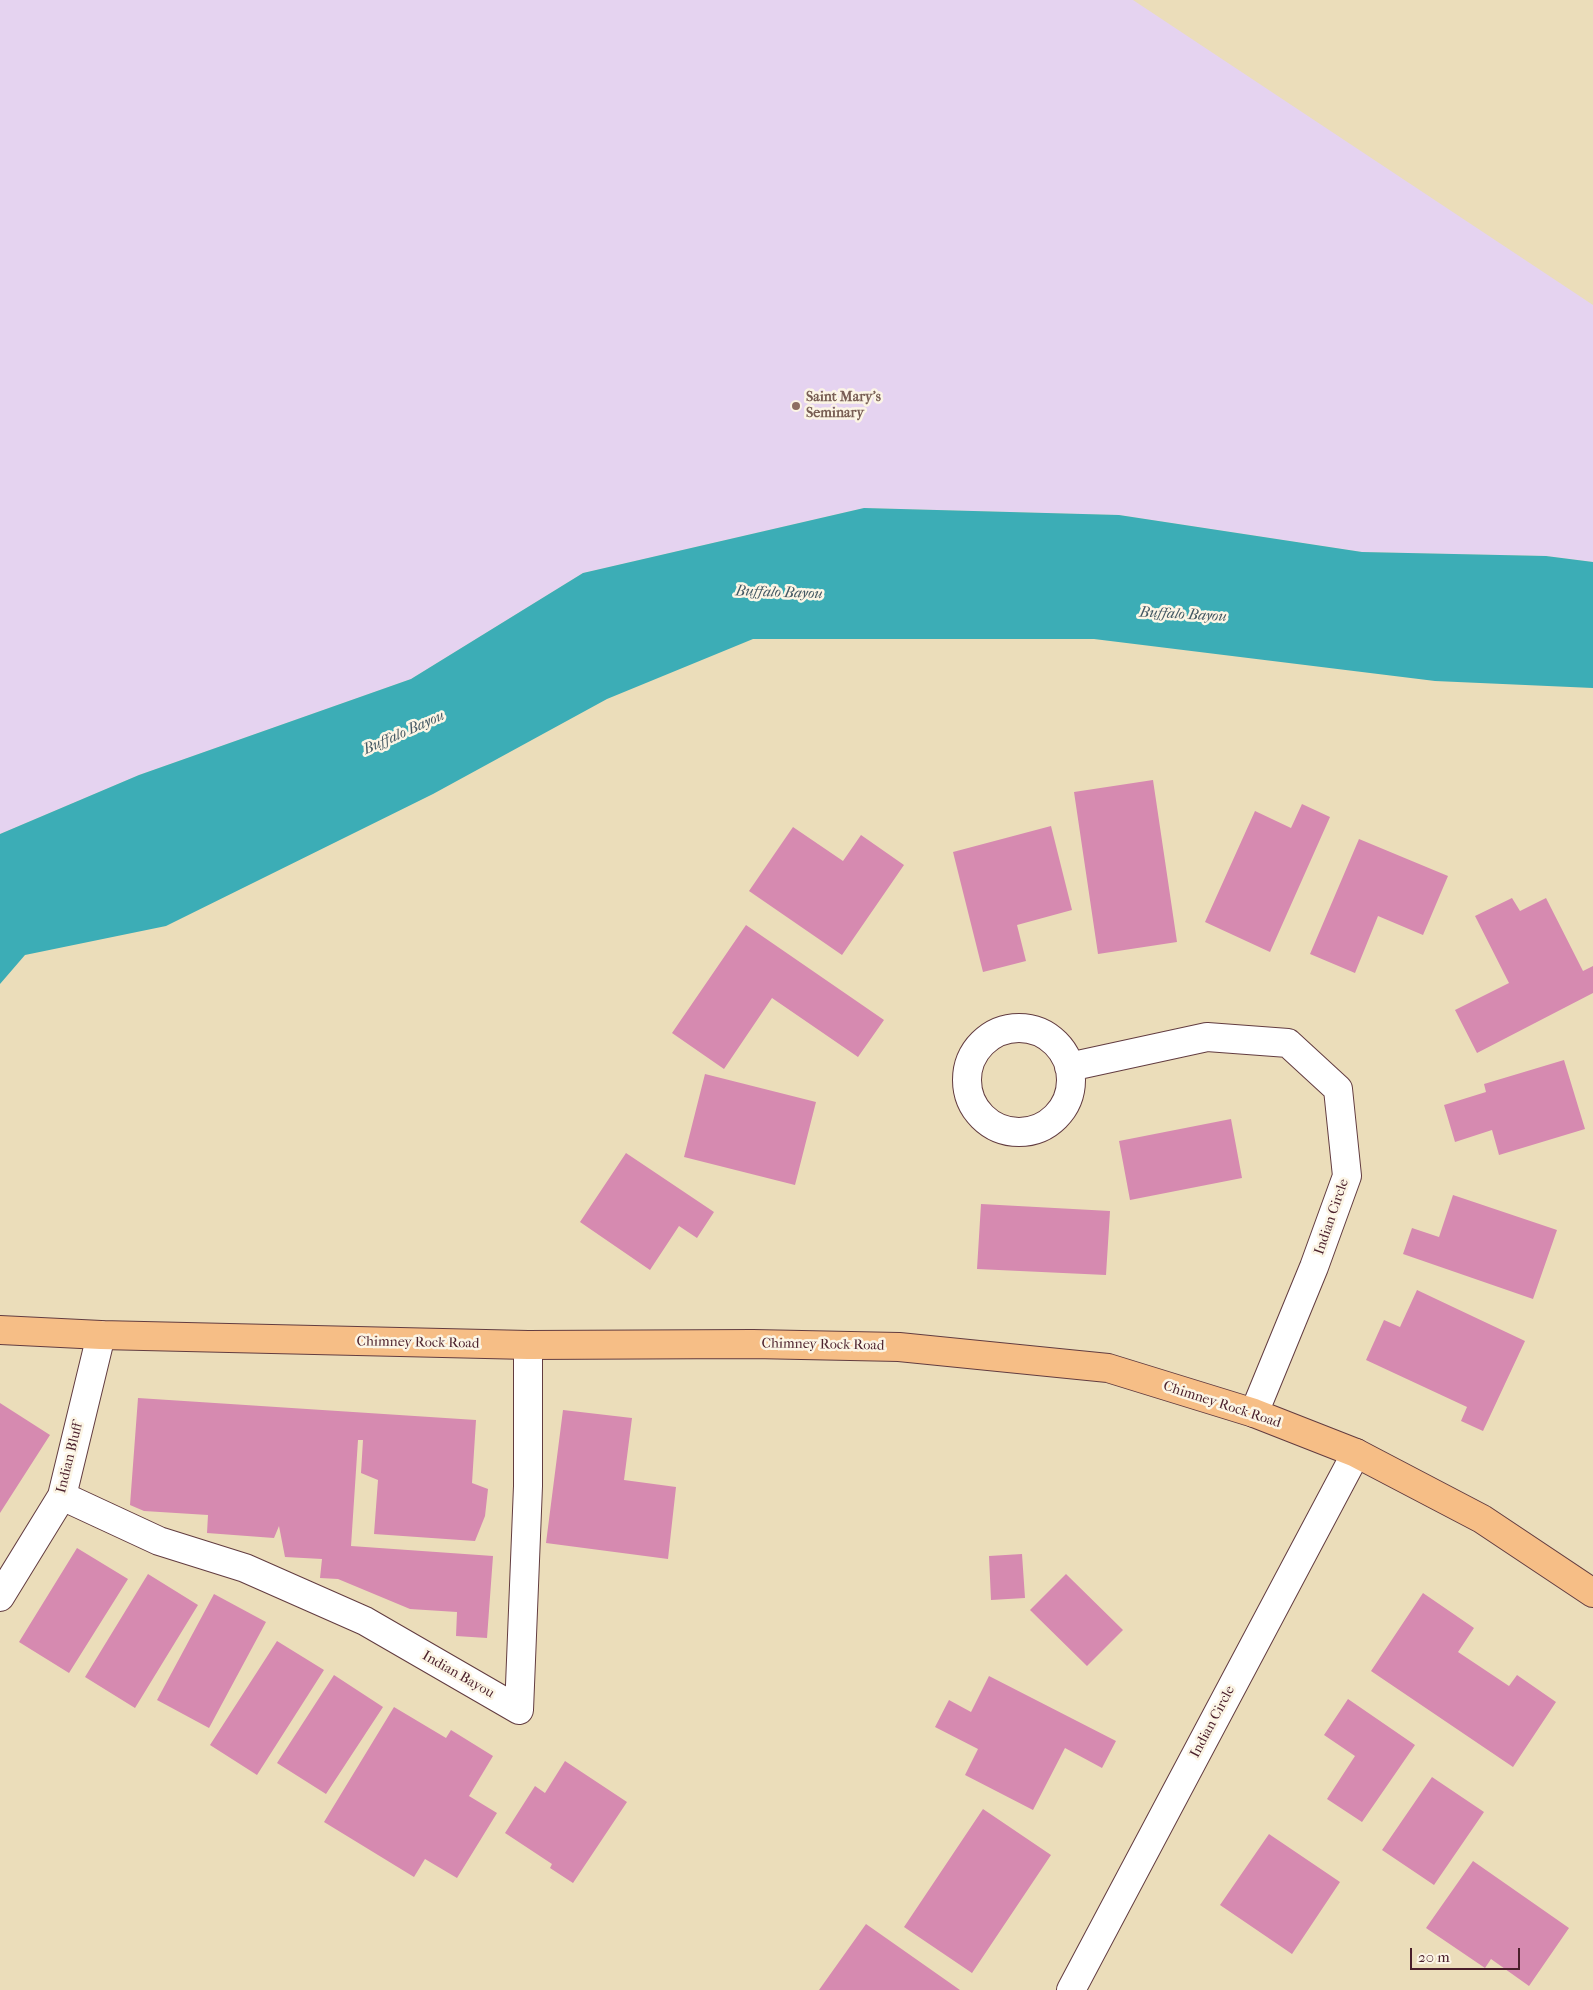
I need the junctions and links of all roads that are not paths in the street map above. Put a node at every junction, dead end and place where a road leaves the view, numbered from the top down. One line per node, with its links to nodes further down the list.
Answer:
1 (1069, 1067): 5 (street, Indian Circle)
2 (0, 1330): 3 (main road, Chimney Rock Road)
3 (100, 1335): 4 (main road, Chimney Rock Road); 7 (street, Indian Bluff)
4 (528, 1345): 5 (main road, Chimney Rock Road); 7 (street, Indian Bayou)
5 (1254, 1413): 6 (main road, Chimney Rock Road)
6 (1356, 1454): 8 (main road, Chimney Rock Road); 10 (street, Indian Circle)
7 (62, 1496): 9 (street, Indian Bluff)
8 (1593, 1593)
9 (0, 1597)
10 (1071, 1990)

